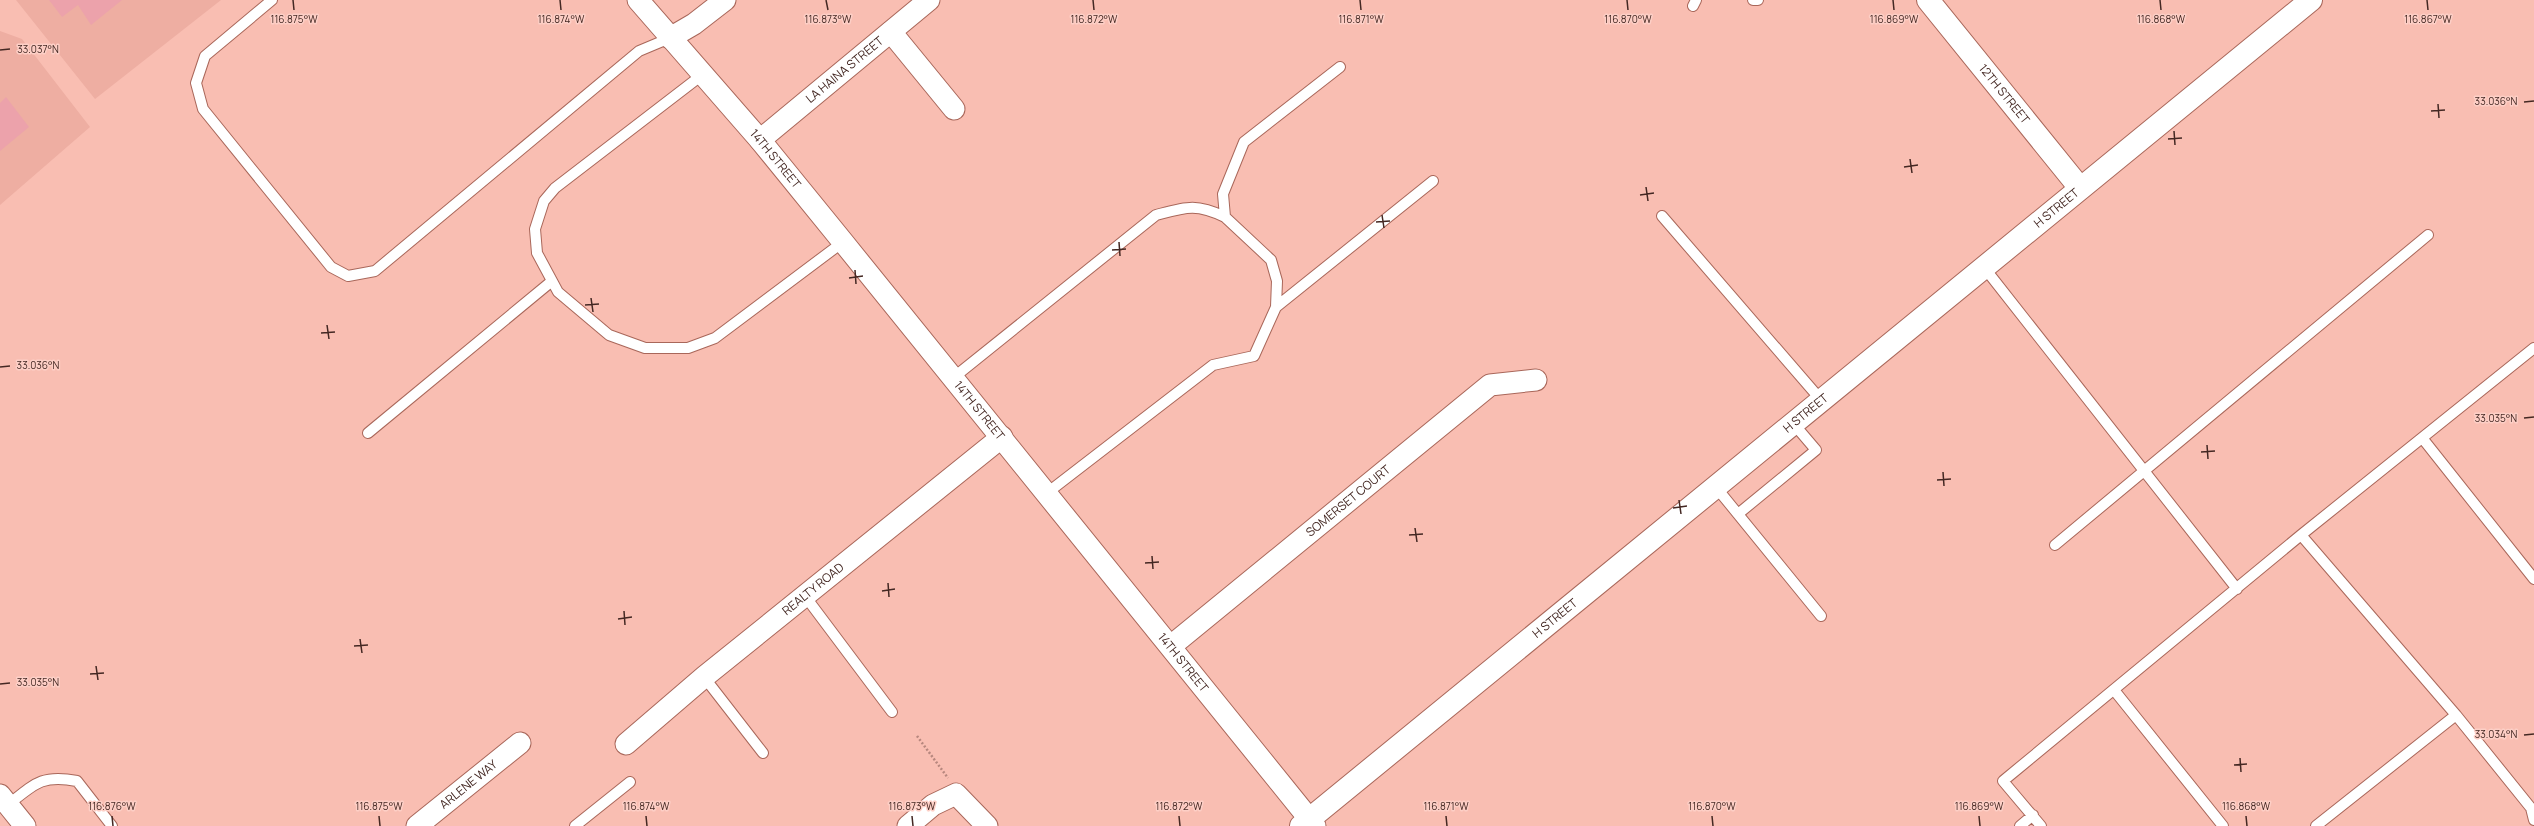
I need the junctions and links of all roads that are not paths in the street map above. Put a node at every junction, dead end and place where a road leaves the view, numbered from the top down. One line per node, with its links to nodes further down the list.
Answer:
1 (272, 0): 10 (lane)
2 (638, 0): 10 (street, 14TH STREET)
3 (725, 0): 10 (street)
4 (929, 0): 9 (street, LA HAINA STREET)
5 (1753, 0): 6 (lane)
6 (1758, 0)
7 (1928, 0): 16 (street, 12TH STREET)
8 (2311, 0): 16 (street, H STREET)
9 (891, 32): 13 (street); 14 (street, LA HAINA STREET)
10 (670, 38): 12 (street, 14TH STREET)
11 (1340, 67): 18 (lane)
12 (702, 75): 14 (street, 14TH STREET); 22 (lane)
13 (954, 109)
14 (760, 140): 20 (street, 14TH STREET)
15 (1433, 181): 23 (lane)
16 (2080, 188): 21 (street, H STREET)
17 (1662, 216): 27 (lane)
18 (1225, 217): 23 (lane); 25 (lane)
19 (2428, 235): 32 (lane)
20 (843, 242): 22 (lane); 25 (street, 14TH STREET)
21 (1984, 266): 27 (street, H STREET); 32 (lane)
22 (552, 281): 29 (lane)
23 (1276, 307): 34 (lane)
24 (2534, 348): 31 (lane)
25 (954, 378): 30 (street, 14TH STREET)
26 (1536, 380): 42 (street, SOMERSET COURT)
27 (1821, 400): 28 (street, H STREET)
28 (1793, 423): 33 (street, H STREET); 35 (lane)
29 (368, 433)
30 (1002, 437): 34 (street, 14TH STREET); 40 (street, REALTY ROAD)
31 (2423, 439): 36 (lane); 38 (lane)
32 (2143, 470): 37 (lane); 39 (lane)
33 (1715, 486): 35 (lane); 55 (street, H STREET)
34 (1047, 493): 42 (street, 14TH STREET)
35 (1738, 514): 41 (lane)
36 (2301, 535): 39 (lane); 46 (lane)
37 (2056, 545)
38 (2534, 579)
39 (2237, 589): 44 (lane)
40 (805, 596): 43 (street, REALTY ROAD); 45 (lane)
41 (1821, 616)
42 (1171, 646): 55 (street, 14TH STREET)
43 (704, 677): 48 (street, REALTY ROAD); 49 (lane)
44 (2114, 690): 53 (lane); 64 (lane)
45 (892, 712)
46 (2456, 716): 52 (lane); 65 (lane)
47 (520, 743): 58 (street, ARLENE WAY)
48 (626, 744)
49 (763, 753)
50 (630, 782): 59 (lane)
51 (4, 800): 56 (street); 57 (lane)
52 (2532, 806): 54 (lane)
53 (2033, 815): 62 (lane); 63 (lane)
54 (2534, 820)
55 (1308, 824)
56 (25, 826)
57 (112, 826)
58 (417, 826)
59 (575, 826)
60 (908, 826): 61 (street)
61 (987, 826)
62 (2020, 826)
63 (2042, 826)
64 (2223, 826)
65 (2316, 826)

